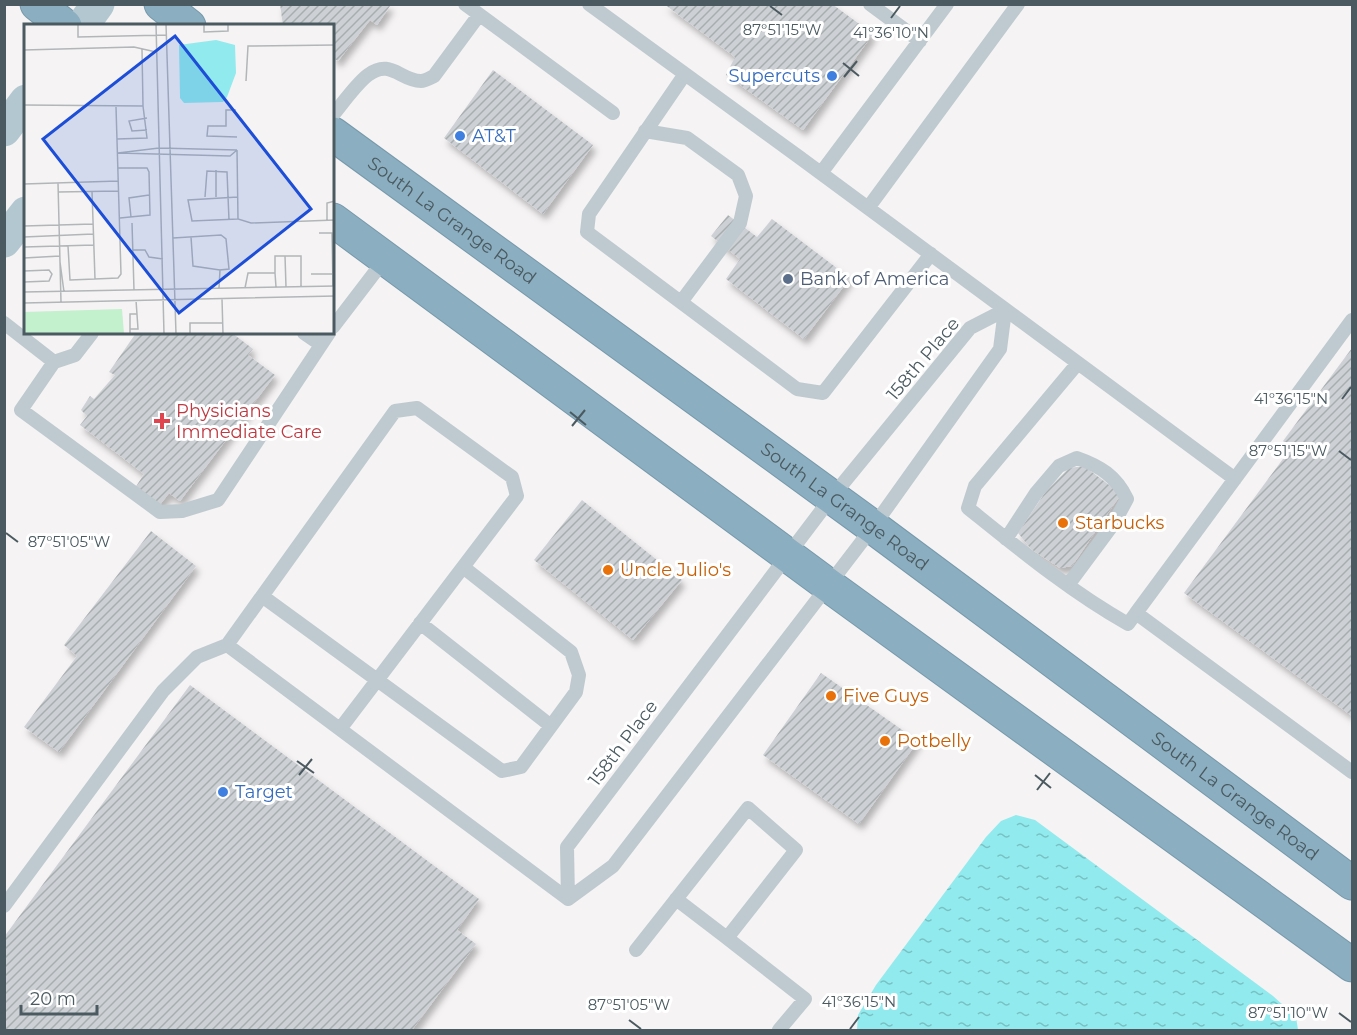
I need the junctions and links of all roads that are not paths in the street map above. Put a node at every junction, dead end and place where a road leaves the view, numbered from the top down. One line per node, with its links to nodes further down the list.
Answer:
1 (37, 4): 9 (highway)
2 (98, 4): 10 (main road)
3 (465, 4): 8 (lane)
4 (589, 4): 12 (lane)
5 (870, 4): 11 (lane)
6 (947, 4): 11 (lane)
7 (1018, 4): 20 (lane)
8 (479, 15): 14 (lane); 15 (lane)
9 (62, 24)
10 (83, 24)
11 (920, 41): 19 (lane)
12 (685, 74): 17 (lane); 19 (lane)
13 (24, 104): 16 (main road)
14 (613, 113)
15 (334, 114)
16 (4, 130)
17 (645, 131): 26 (lane); 26 (lane)
18 (334, 135): 37 (highway, South La Grange Road)
19 (821, 173): 20 (lane)
20 (868, 208): 24 (lane)
21 (24, 216): 23 (main road)
22 (334, 221): 25 (highway)
23 (4, 241)
24 (931, 254): 26 (lane); 27 (lane)
25 (385, 259): 30 (lane); 40 (highway)
26 (681, 302)
27 (1005, 310): 35 (lane); 37 (lane, 158th Place); 38 (lane)
28 (1353, 320): 36 (lane)
29 (4, 323): 34 (lane)
30 (334, 326)
31 (91, 334): 34 (lane)
32 (308, 334): 33 (lane)
33 (325, 338): 34 (lane)
34 (54, 362)
35 (1078, 363): 36 (lane); 39 (lane)
36 (1235, 479): 45 (lane)
37 (831, 498): 38 (highway, South La Grange Road); 40 (lane, 158th Place)
38 (873, 527): 42 (lane); 52 (highway, South La Grange Road)
39 (1006, 539): 43 (lane); 43 (lane)
40 (787, 554): 42 (highway); 53 (lane, 158th Place)
41 (463, 567): 44 (lane); 46 (lane); 49 (lane)
42 (828, 585): 53 (lane); 58 (highway)
43 (1068, 585): 45 (lane)
44 (262, 596): 47 (lane); 48 (lane)
45 (1136, 613): 51 (lane)
46 (420, 623): 48 (lane); 49 (lane)
47 (227, 645): 50 (lane); 55 (lane)
48 (377, 680): 49 (lane); 50 (lane)
49 (551, 726)
50 (340, 729): 53 (lane)
51 (1353, 772)
52 (1352, 881)
53 (568, 899)
54 (676, 899): 56 (lane); 56 (lane); 57 (lane)
55 (4, 906)
56 (727, 938): 59 (lane)
57 (636, 950)
58 (1353, 965)
59 (779, 1030)

